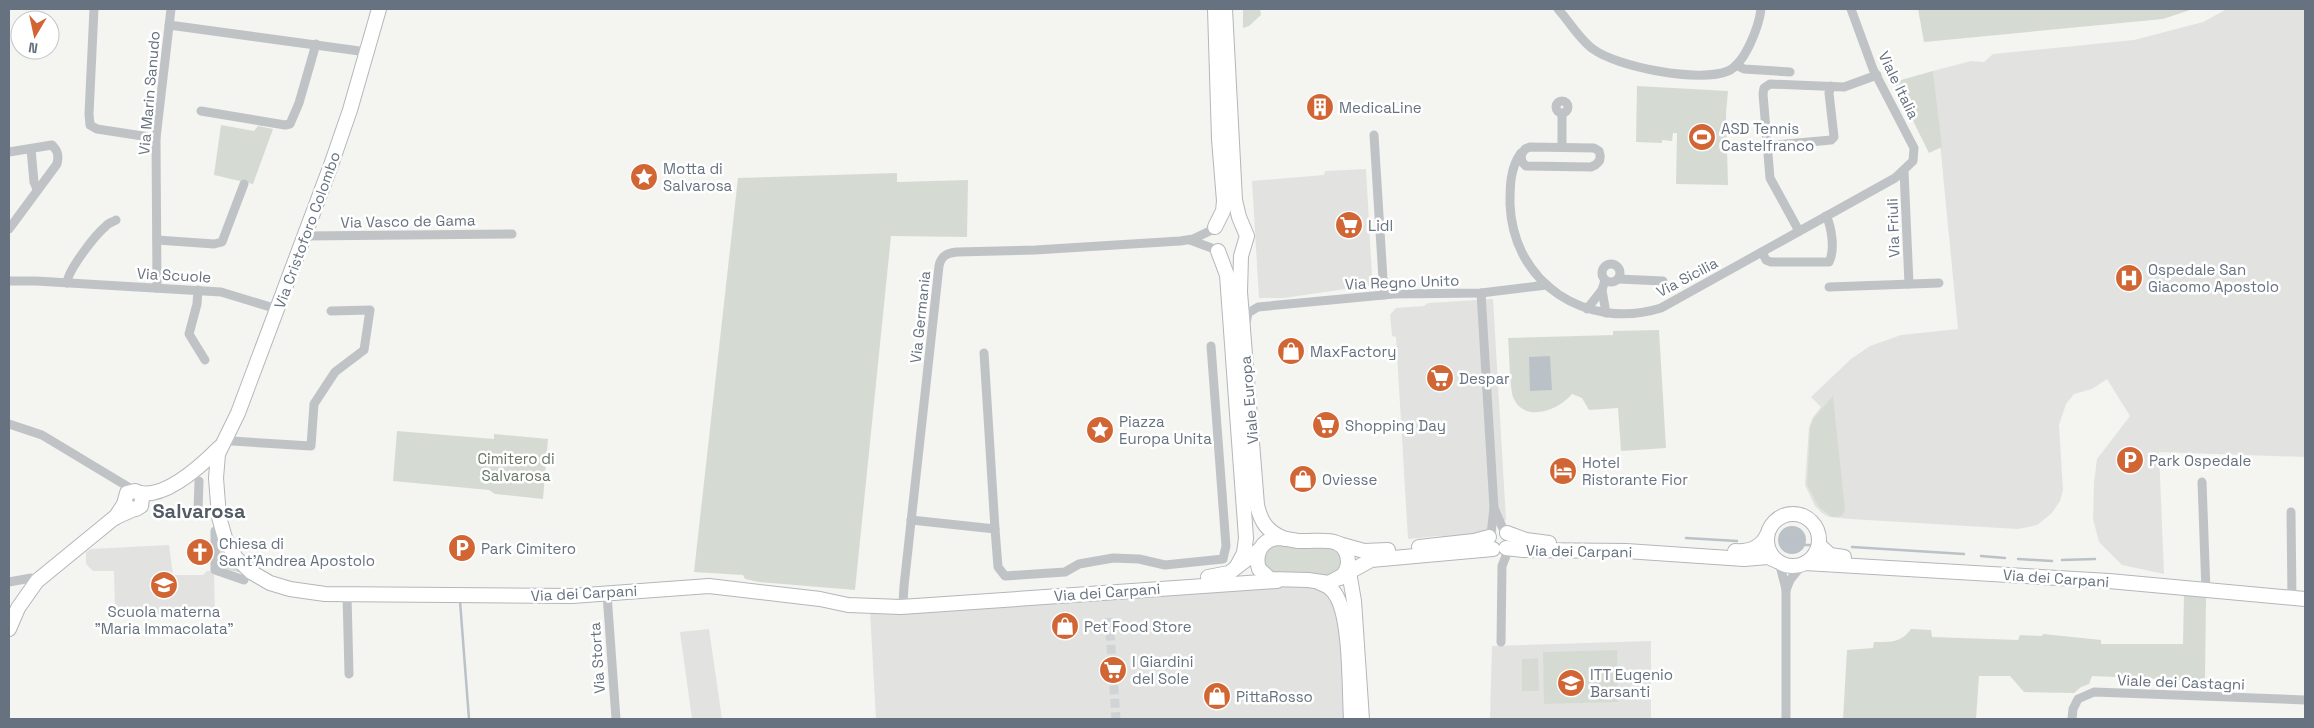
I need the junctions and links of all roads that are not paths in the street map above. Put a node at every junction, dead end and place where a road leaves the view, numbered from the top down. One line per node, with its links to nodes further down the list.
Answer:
1 (94, 9): 19 (street)
2 (171, 9): 9 (street, Via Marin Sanudo)
3 (379, 9): 11 (street, Via Cristoforo Colombo)
4 (1215, 9): 33 (street, Viale Europa)
5 (1225, 9): 32 (street, Viale Europa)
6 (1558, 9): 12 (street)
7 (1761, 9): 12 (street)
8 (1851, 9): 14 (street, Viale Italia)
9 (169, 25): 10 (street); 19 (street, Via Marin Sanudo)
10 (316, 44): 11 (street); 16 (street)
11 (367, 52): 37 (street, Via Cristoforo Colombo)
12 (1736, 65): 13 (street)
13 (1790, 72)
14 (1876, 75): 15 (street); 26 (street, Viale Italia)
15 (1831, 86): 20 (street); 20 (street)
16 (201, 111)
17 (1562, 114): 21 (street)
18 (1374, 135): 57 (street)
19 (156, 138): 38 (street, Via Marin Sanudo)
20 (1766, 146): 35 (street)
21 (1562, 147): 24 (street); 25 (street)
22 (31, 149): 23 (street); 29 (street); 29 (street)
23 (9, 152)
24 (1521, 153): 25 (street); 28 (street, Via Sicilia)
25 (1531, 166): 28 (street)
26 (1904, 171): 30 (street, Via Sicilia); 50 (street, Via Friuli)
27 (244, 184): 38 (street)
28 (1511, 184): 51 (street, Via Sicilia)
29 (37, 189): 34 (street)
30 (1826, 216): 35 (street, Via Sicilia); 42 (street)
31 (116, 220): 48 (street)
32 (1242, 225): 33 (street); 40 (street, Viale Europa)
33 (1214, 228): 39 (street, Via Germania); 41 (street, Viale Europa)
34 (9, 229)
35 (1798, 231): 42 (street, Via Sicilia)
36 (512, 234): 37 (street, Via Vasco de Gama)
37 (304, 236): 59 (street, Via Cristoforo Colombo)
38 (157, 240): 53 (street, Via Marin Sanudo)
39 (1190, 240): 41 (street, Via Germania); 76 (street, Via Germania)
40 (1243, 248): 41 (street); 43 (street, Viale Europa)
41 (1218, 250): 80 (street, Viale Europa)
42 (1762, 252): 62 (street, Via Sicilia)
43 (1240, 268): 58 (street); 66 (street, Viale Europa)
44 (1618, 279): 45 (street); 45 (street); 47 (street)
45 (1605, 280): 55 (street)
46 (9, 281): 48 (street, Via Scuole)
47 (1663, 281)
48 (67, 283): 53 (street, Via Scuole)
49 (1939, 283): 50 (street)
50 (1908, 284): 52 (street)
51 (1547, 285): 56 (street, Via Regno Unito); 60 (street, Via Sicilia)
52 (1829, 287)
53 (157, 288): 54 (street, Via Scuole)
54 (198, 290): 59 (street, Via Scuole); 65 (street)
55 (1602, 290): 60 (street); 62 (street)
56 (1481, 293): 57 (street, Via Regno Unito); 73 (street)
57 (1384, 295): 58 (street, Via Regno Unito)
58 (1258, 307): 66 (street)
59 (277, 309): 68 (street, Via Cristoforo Colombo)
60 (1587, 309): 62 (street, Via Sicilia)
61 (330, 311): 68 (street)
62 (1606, 313)
63 (1211, 346): 77 (street)
64 (984, 353): 77 (street)
65 (205, 360)
66 (1249, 390): 81 (street, Viale Europa)
67 (9, 424): 70 (street)
68 (223, 442): 69 (street, Via Cristoforo Colombo)
69 (208, 469): 72 (street, Via Cristoforo Colombo); 74 (street); 100 (street, Via dei Carpani)
70 (111, 478): 72 (street); 72 (street)
71 (2202, 482): 97 (street)
72 (133, 500): 93 (street)
73 (1494, 508): 82 (street); 82 (street)
74 (198, 511)
75 (2291, 512): 102 (street)
76 (911, 520): 77 (street); 104 (street, Via Germania)
77 (995, 529)
78 (215, 531): 92 (street)
79 (1767, 535): 84 (street); 85 (street, Via dei Carpani); 88 (street)
80 (1246, 538): 86 (street, Viale Europa); 90 (street, Viale Europa)
81 (1285, 539): 83 (street, Via dei Carpani); 86 (street, Via dei Carpani)
82 (1499, 541): 83 (street, Via dei Carpani); 85 (street, Via dei Carpani); 87 (street, Via dei Carpani); 108 (street)
83 (1339, 544): 91 (street)
84 (1819, 545): 89 (street); 97 (street, Via dei Carpani)
85 (1651, 549): 88 (street, Via dei Carpani)
86 (1256, 555): 90 (street, Via dei Carpani); 94 (street, Viale Europa)
87 (1365, 562): 91 (street, Via dei Carpani); 105 (street)
88 (1778, 562): 89 (street); 99 (street)
89 (1804, 564): 97 (street, Via dei Carpani); 99 (street)
90 (1235, 569): 98 (street, Via dei Carpani)
91 (1346, 571): 95 (street, Via dei Carpani); 105 (street)
92 (244, 580)
93 (37, 581): 96 (street); 107 (street)
94 (1277, 581): 95 (street, Via dei Carpani); 106 (street, Via dei Carpani)
95 (1315, 581): 112 (street)
96 (9, 582)
97 (2206, 587): 102 (street, Via dei Carpani)
98 (992, 592): 104 (street, Via dei Carpani); 106 (street, Via dei Carpani)
99 (1786, 593): 114 (street)
100 (346, 594): 101 (street, Via dei Carpani); 109 (street)
101 (607, 594): 103 (street, Via dei Carpani); 111 (street, Via Storta)
102 (2299, 594)
103 (820, 599): 104 (street, Via dei Carpani); 104 (street, Via dei Carpani)
104 (906, 601): 106 (street, Via dei Carpani)
105 (1354, 601): 113 (street)
106 (937, 606)
107 (9, 629)
108 (1501, 642)
109 (349, 674)
110 (2305, 700): 115 (street, Viale dei Castagni)
111 (616, 719)
112 (1351, 719)
113 (1362, 719)
114 (1786, 719)
115 (2072, 719)

